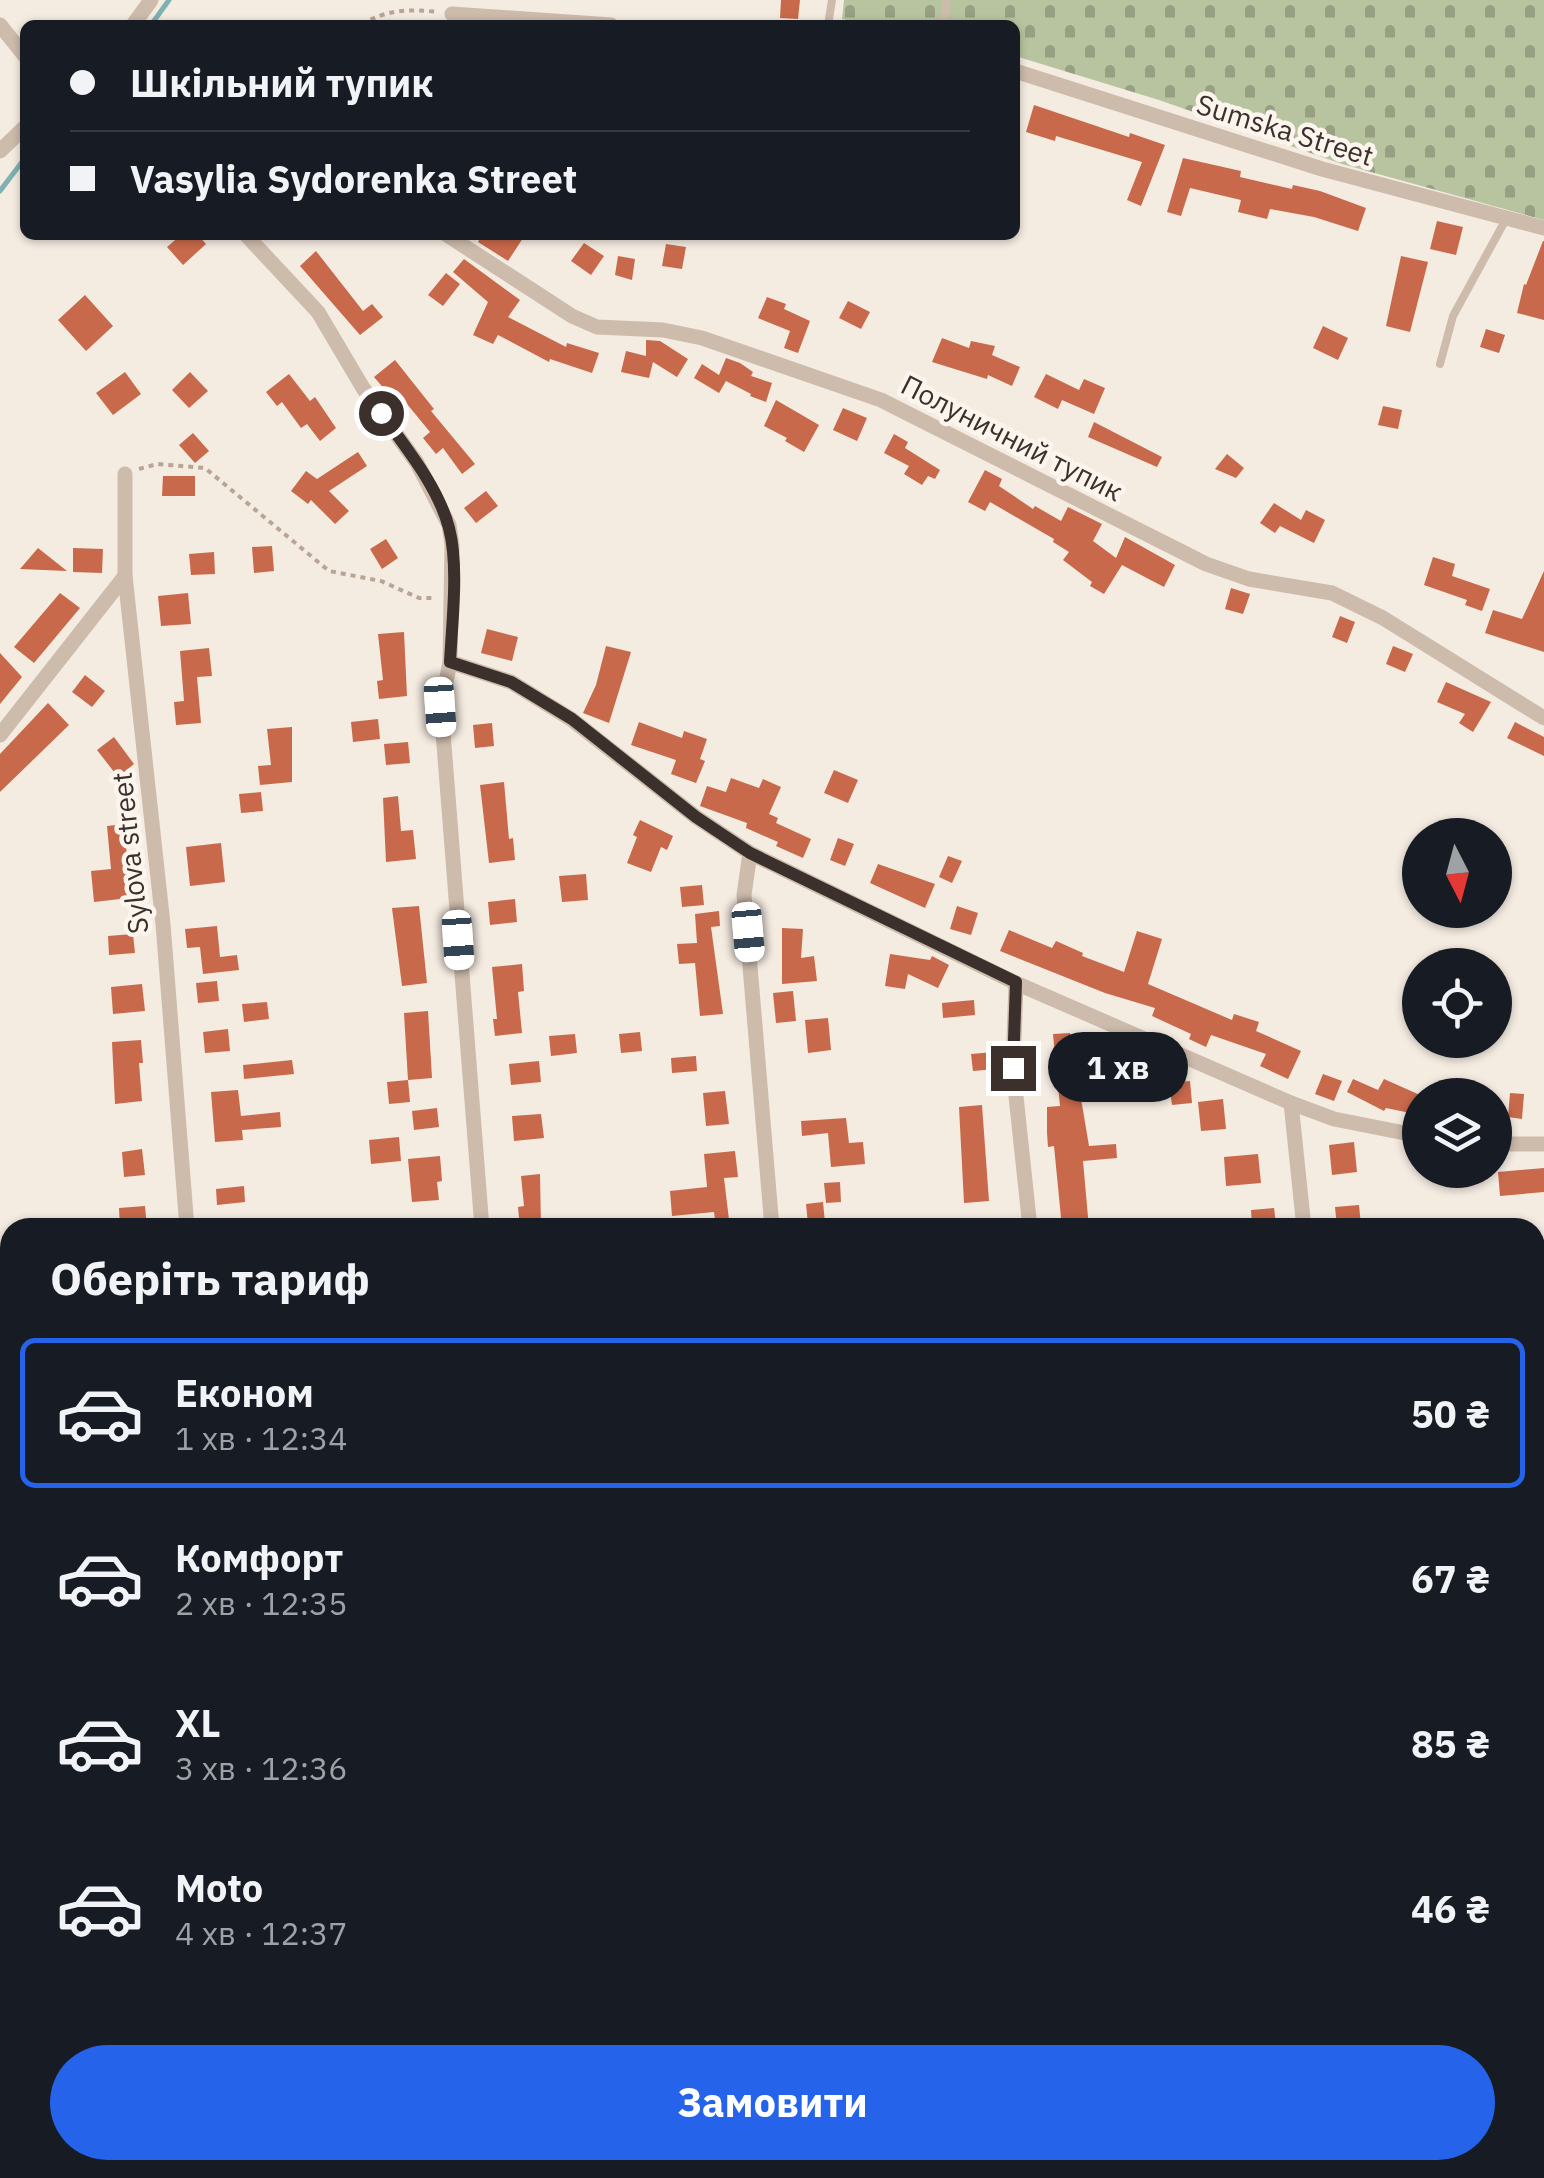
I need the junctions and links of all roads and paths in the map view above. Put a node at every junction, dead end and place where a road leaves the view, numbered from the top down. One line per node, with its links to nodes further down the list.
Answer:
1 (452, 14): 2 (path); 3 (street)
2 (372, 20)
3 (539, 20)
4 (0, 25): 5 (street)
5 (20, 50)
6 (1020, 73): 9 (street, Sumska Street)
7 (20, 132): 8 (street)
8 (0, 151)
9 (1506, 219): 10 (street, Sumska Street); 13 (lane)
10 (1544, 228)
11 (251, 240): 16 (street)
12 (455, 240): 18 (street, Полуничний тупик)
13 (1440, 364)
14 (125, 474): 15 (street, Sylova street); 16 (path)
15 (125, 576): 19 (street); 26 (street, Sylova street)
16 (452, 599): 17 (street)
17 (450, 662): 20 (street); 27 (street)
18 (1544, 718)
19 (0, 735)
20 (750, 853): 21 (street); 28 (street)
21 (1016, 982): 22 (street); 29 (street)
22 (1292, 1103): 23 (street); 30 (street)
23 (1402, 1132)
24 (1512, 1144): 25 (street)
25 (1544, 1144)
26 (186, 1218)
27 (481, 1218)
28 (771, 1218)
29 (1029, 1218)
30 (1303, 1218)

